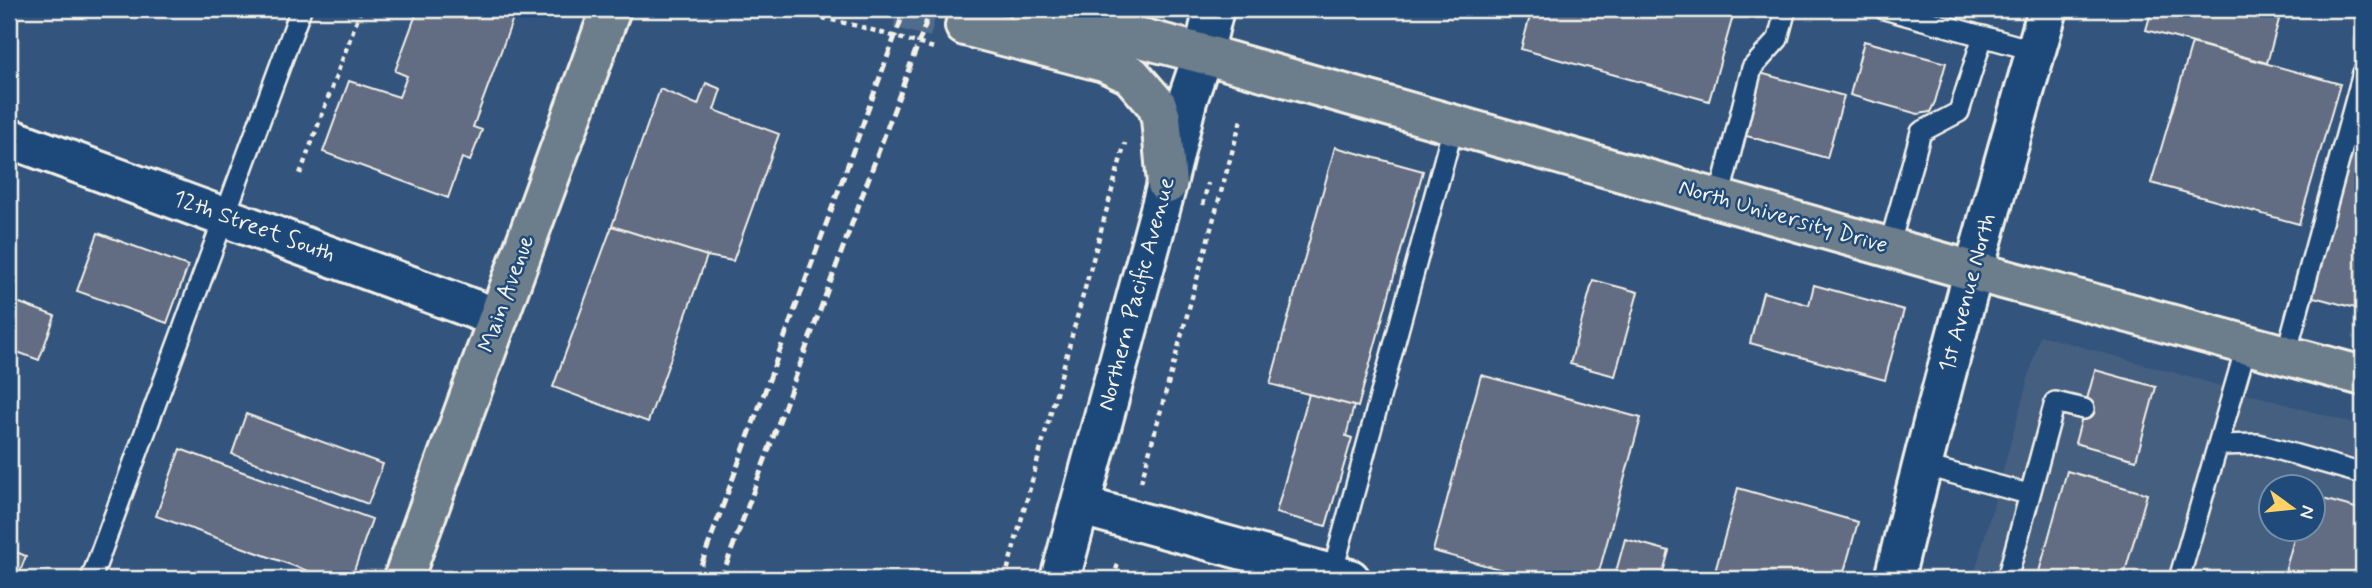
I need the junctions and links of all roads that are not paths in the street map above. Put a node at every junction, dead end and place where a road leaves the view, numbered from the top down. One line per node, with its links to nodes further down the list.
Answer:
1 (300, 9): 17 (lane)
2 (611, 9): 20 (main road, Main Avenue)
3 (1029, 9): 11 (main road, North University Drive)
4 (1214, 9): 11 (street, Northern Pacific Avenue)
5 (1786, 9): 16 (lane)
6 (1884, 9): 9 (lane)
7 (2049, 9): 10 (street, 1st Avenue North)
8 (965, 26): 15 (main road)
9 (1983, 36): 10 (lane); 18 (lane)
10 (2036, 51): 19 (street, 1st Avenue North)
11 (1203, 54): 13 (main road, North University Drive); 15 (street, Northern Pacific Avenue)
12 (2363, 73): 22 (lane)
13 (1454, 124): 16 (main road, North University Drive); 30 (lane)
14 (9, 138): 17 (street, 12th Street South)
15 (1167, 184): 29 (street, Northern Pacific Avenue)
16 (1719, 199): 18 (main road, North University Drive)
17 (224, 216): 20 (street, 12th Street South); 31 (lane)
18 (1889, 247): 19 (main road, North University Drive)
19 (1973, 271): 21 (main road, North University Drive); 26 (street, 1st Avenue North)
20 (498, 318): 32 (main road, Main Avenue)
21 (2247, 344): 22 (main road, North University Drive); 25 (lane)
22 (2286, 354): 23 (main road, North University Drive)
23 (2363, 376)
24 (2084, 409): 28 (lane)
25 (2218, 445): 27 (lane); 36 (lane)
26 (1922, 465): 28 (lane); 34 (street, 1st Avenue North)
27 (2363, 474)
28 (2028, 494): 35 (lane)
29 (1081, 506): 30 (street); 33 (street, Northern Pacific Avenue)
30 (1341, 577)
31 (91, 579)
32 (403, 579)
33 (1060, 579)
34 (1895, 579)
35 (2007, 579)
36 (2179, 579)

